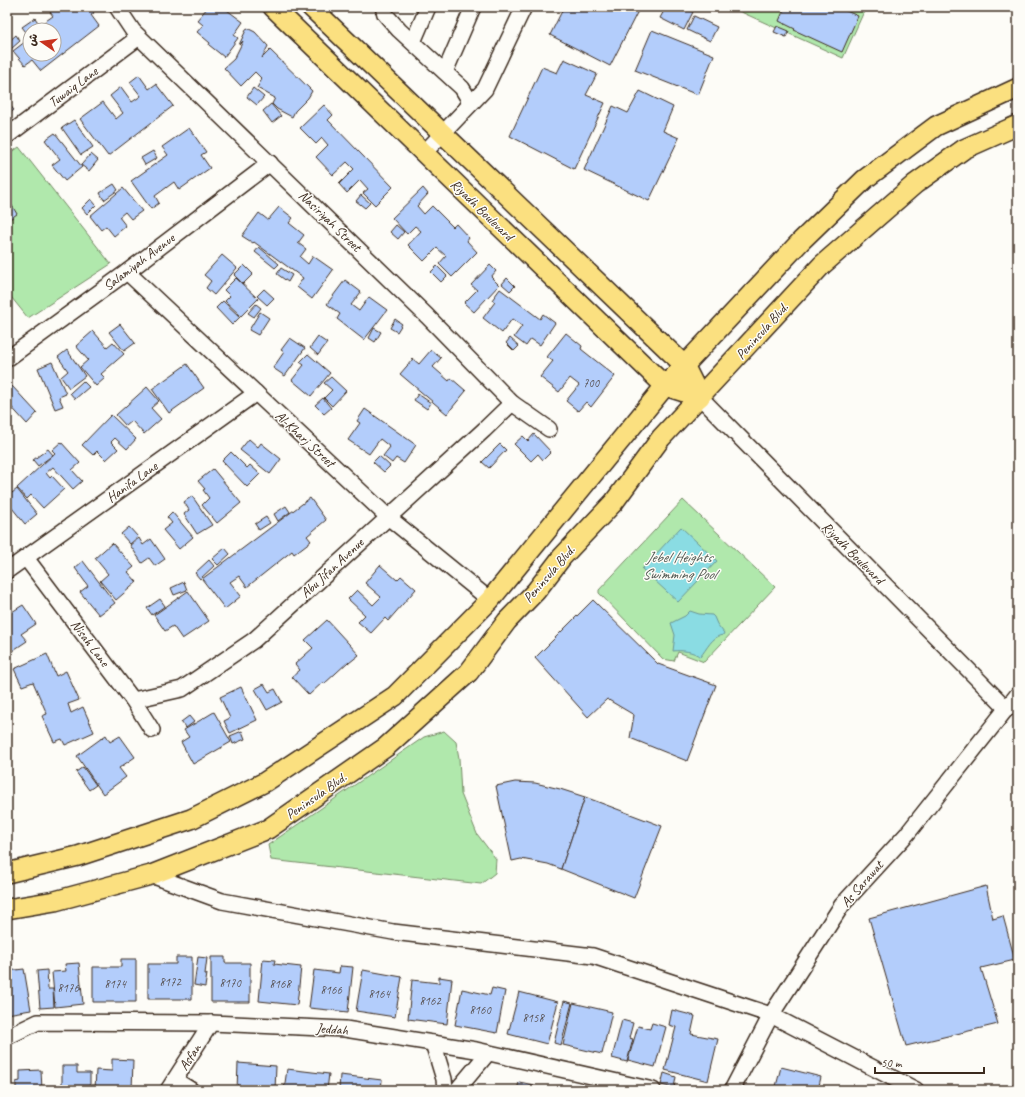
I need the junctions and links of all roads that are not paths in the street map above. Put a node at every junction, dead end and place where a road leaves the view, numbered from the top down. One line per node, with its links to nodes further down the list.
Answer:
1 (117, 7): 8 (street, Nasiriyah Street)
2 (273, 7): 16 (main road, Riyadh Boulevard)
3 (311, 7): 14 (main road, Riyadh Boulevard)
4 (383, 7): 9 (street)
5 (428, 7): 9 (street)
6 (473, 7): 10 (street)
7 (524, 7): 12 (street)
8 (139, 37): 15 (street, Tuwaiq Lane); 17 (street, Nasiriyah Street)
9 (413, 42): 10 (street)
10 (445, 72): 12 (street)
11 (1018, 88): 20 (main road, Peninsula Blvd.)
12 (469, 105): 14 (street)
13 (1018, 124): 23 (main road, Peninsula Blvd.)
14 (443, 134): 16 (street); 20 (main road, Riyadh Boulevard)
15 (7, 136)
16 (424, 153): 21 (main road, Riyadh Boulevard)
17 (270, 163): 18 (street, Salamiyah Avenue); 24 (street, Nasiriyah Street)
18 (127, 272): 19 (street, Salamiyah Avenue); 22 (street, Al-Kharj Street)
19 (7, 359)
20 (684, 365): 21 (main road, Peninsula Blvd.); 23 (main road, Riyadh Boulevard)
21 (664, 386): 23 (main road, Riyadh Boulevard); 29 (main road, Peninsula Blvd.)
22 (256, 393): 26 (street, Al-Kharj Street); 27 (street, Hanifa Lane)
23 (700, 397): 32 (street, Riyadh Boulevard); 35 (main road, Peninsula Blvd.)
24 (512, 403): 25 (street, Nasiriyah Street); 26 (street, Abu Jifan Avenue)
25 (548, 429)
26 (388, 517): 29 (street, Al-Kharj Street); 31 (street, Abu Jifan Avenue)
27 (26, 558): 28 (street, Hanifa Lane); 31 (street, Nisah Lane)
28 (7, 571)
29 (490, 600): 34 (main road, Peninsula Blvd.)
30 (1018, 694): 32 (street, As Sarawat)
31 (133, 700): 33 (street, Nisah Lane)
32 (1007, 709): 37 (street, As Sarawat)
33 (152, 730)
34 (7, 873)
35 (150, 876): 36 (main road, Peninsula Blvd.); 37 (street)
36 (7, 909)
37 (771, 1015): 47 (street, As Sarawat); 48 (street)
38 (211, 1023): 39 (street, Jeddah); 40 (street, Jeddah); 42 (street, Asfan)
39 (7, 1037)
40 (433, 1043): 41 (street, Jeddah); 44 (street)
41 (488, 1053): 45 (street); 46 (street, Jeddah)
42 (172, 1085): 43 (street)
43 (191, 1090)
44 (446, 1090)
45 (457, 1090)
46 (653, 1090)
47 (732, 1090)
48 (916, 1090)

